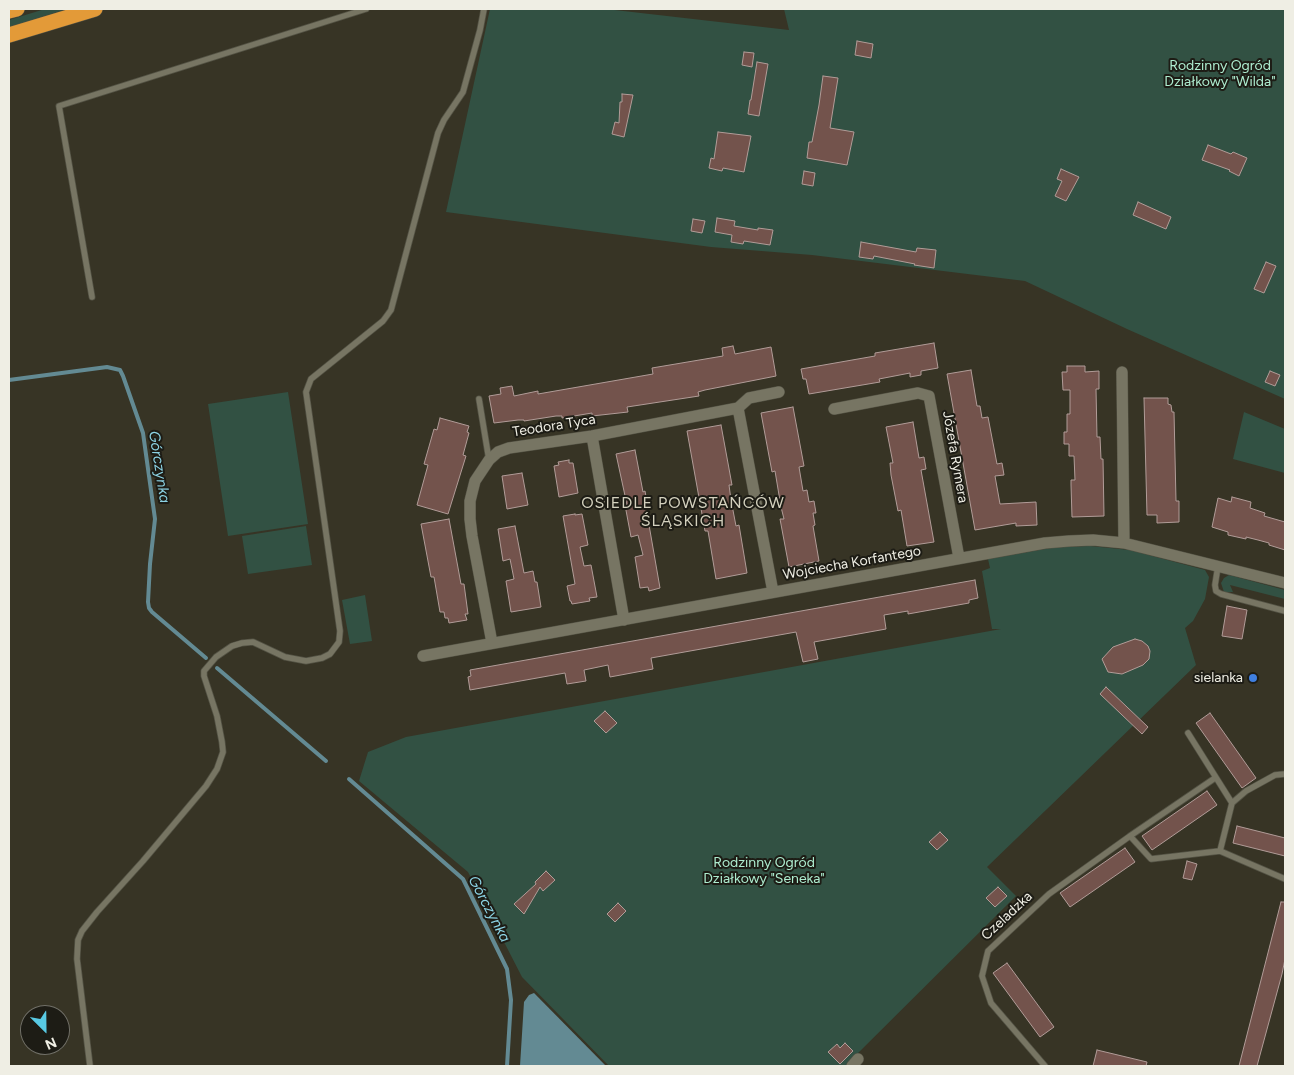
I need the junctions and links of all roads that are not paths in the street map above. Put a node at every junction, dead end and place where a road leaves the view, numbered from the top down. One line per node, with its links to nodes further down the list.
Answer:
1 (17, 9): 5 (highway)
2 (96, 9): 6 (highway)
3 (366, 9): 7 (lane)
4 (484, 9): 31 (lane)
5 (9, 11)
6 (9, 35)
7 (92, 297)
8 (1122, 372): 15 (street)
9 (779, 392): 11 (street, Teodora Tyca)
10 (479, 399): 14 (lane)
11 (738, 408): 13 (street, Teodora Tyca); 19 (street)
12 (834, 409): 16 (street, Józefa Rymera)
13 (592, 436): 14 (street, Teodora Tyca); 21 (street)
14 (489, 460): 22 (street, Teodora Tyca)
15 (1124, 544): 16 (street, Wojciecha Korfantego); 17 (street, Wojciecha Korfantego)
16 (959, 558): 19 (street, Wojciecha Korfantego)
17 (1218, 566): 18 (street, Wojciecha Korfantego); 20 (lane)
18 (1285, 583)
19 (773, 592): 21 (street, Wojciecha Korfantego)
20 (1285, 611)
21 (624, 620): 22 (street, Wojciecha Korfantego)
22 (492, 643): 23 (street, Wojciecha Korfantego)
23 (423, 656)
24 (1188, 732): 26 (lane)
25 (1285, 774): 27 (lane)
26 (1216, 778): 27 (lane); 28 (lane, Czeladzka)
27 (1232, 803): 29 (lane)
28 (1130, 836): 29 (lane); 32 (lane, Czeladzka)
29 (1220, 851): 30 (lane)
30 (1285, 879)
31 (90, 1066)
32 (1045, 1066)

